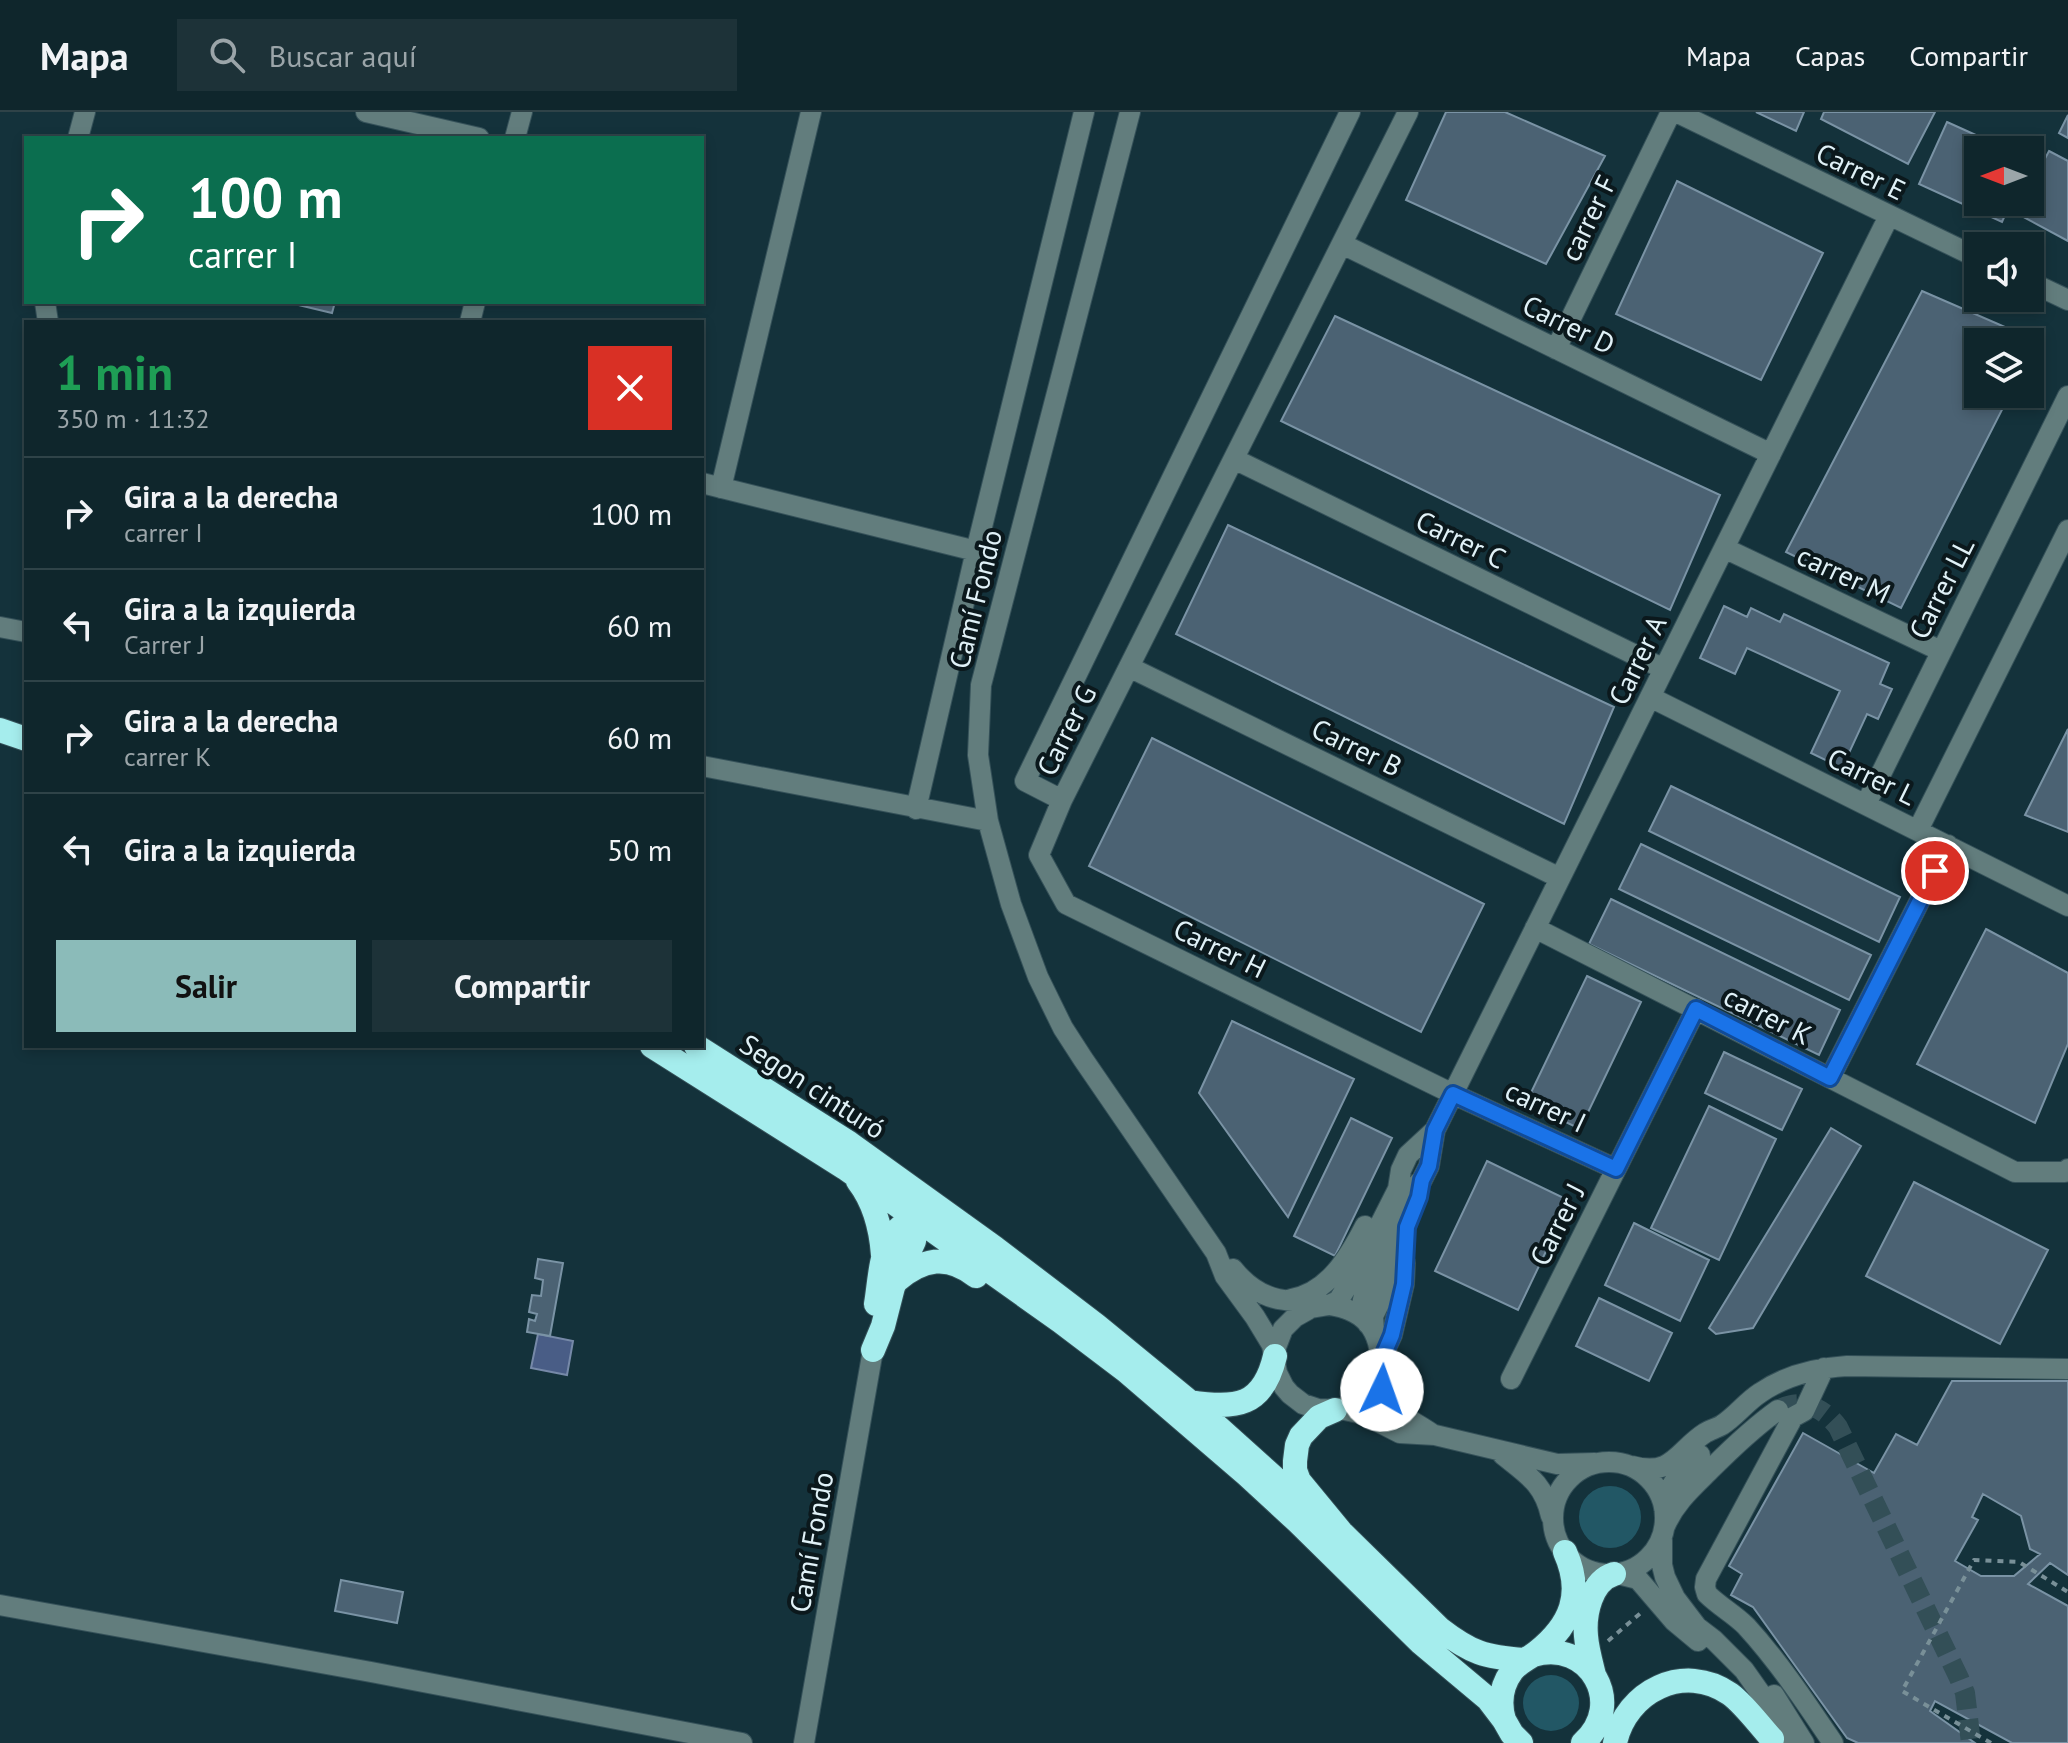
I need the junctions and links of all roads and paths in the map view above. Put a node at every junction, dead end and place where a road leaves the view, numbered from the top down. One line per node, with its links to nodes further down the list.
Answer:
1 (85, 112): 10 (street)
2 (366, 112): 11 (street)
3 (522, 112): 12 (street)
4 (811, 112): 22 (street)
5 (1084, 112): 25 (street)
6 (1130, 112): 38 (street, Camí Fondo)
7 (1350, 112): 35 (street, Carrer G)
8 (1408, 112): 14 (street, Carrer G)
9 (1674, 112): 13 (street, Carrer E); 18 (street, carrer F)
10 (79, 136)
11 (470, 136)
12 (516, 136)
13 (1889, 216): 15 (street, Carrer E); 20 (street, Carrer A)
14 (1342, 244): 18 (street, Carrer D); 21 (street, Carrer G)
15 (1964, 251)
16 (2044, 289): 17 (street)
17 (2068, 300)
18 (1556, 349): 20 (street, Carrer D)
19 (2068, 396): 28 (street, Carrer LL)
20 (1771, 454): 24 (street, Carrer A)
21 (1234, 459): 29 (street, Carrer G); 30 (street, Carrer C)
22 (711, 485): 25 (street)
23 (2068, 530): 39 (street)
24 (1724, 548): 28 (street, carrer M); 30 (street, Carrer A)
25 (976, 551): 37 (street)
26 (0, 627): 27 (street)
27 (24, 632)
28 (1941, 651): 36 (street, Carrer LL)
29 (1129, 667): 35 (street, Carrer G); 41 (street, Carrer B)
30 (1664, 669): 31 (street, Carrer A)
31 (1650, 697): 36 (street, Carrer L); 41 (street, Carrer A)
32 (0, 730): 33 (highway)
33 (24, 738)
34 (704, 766): 37 (street)
35 (1062, 800): 49 (street, Carrer H)
36 (1866, 804): 39 (street, Carrer L)
37 (916, 809): 38 (street)
38 (988, 821): 57 (street, Camí Fondo)
39 (1918, 830): 40 (street, Carrer L)
40 (1948, 845): 42 (street, Carrer L); 48 (street)
41 (1560, 878): 43 (street, Carrer A)
42 (2068, 906)
43 (1535, 928): 44 (street, carrer K); 49 (street, Carrer A)
44 (1696, 1009): 48 (street, carrer K); 52 (street, Carrer J)
45 (655, 1048): 51 (highway, Segon cinturó)
46 (677, 1048): 56 (highway)
47 (699, 1048): 63 (highway, Segon cinturó)
48 (1830, 1078): 54 (street, carrer K)
49 (1453, 1094): 50 (street, Carrer A); 52 (street, carrer I)
50 (1435, 1130): 53 (street); 55 (street)
51 (845, 1168): 56 (highway, Segon cinturó); 58 (highway)
52 (1616, 1169): 69 (street, Carrer J)
53 (1401, 1170): 60 (street); 61 (street)
54 (2067, 1171)
55 (1422, 1180): 62 (street); 66 (street)
56 (917, 1219): 58 (highway); 59 (highway); 63 (highway); 63 (highway)
57 (1216, 1253): 60 (street); 65 (street)
58 (883, 1259): 64 (highway)
59 (896, 1281): 63 (highway); 64 (highway)
60 (1285, 1300): 61 (street)
61 (1329, 1305): 62 (street); 65 (street)
62 (1371, 1328): 66 (street)
63 (1093, 1334): 71 (highway); 91 (highway)
64 (873, 1350): 95 (street, Camí Fondo)
65 (1275, 1356): 71 (highway); 72 (street)
66 (1380, 1365): 72 (street); 75 (street)
67 (1824, 1368): 68 (street); 70 (street); 73 (street)
68 (2068, 1369)
69 (1511, 1379)
70 (1780, 1382): 73 (street); 74 (street)
71 (1190, 1402): 81 (highway)
72 (1335, 1410): 75 (street); 81 (highway)
73 (1786, 1414): 79 (street); 98 (street)
74 (1724, 1424): 78 (street); 79 (street)
75 (1435, 1435): 76 (street)
76 (1497, 1450): 77 (street); 80 (street)
77 (1595, 1463): 78 (street); 80 (street)
78 (1632, 1466): 79 (street)
79 (1664, 1523): 83 (street); 86 (street)
80 (1554, 1527): 82 (street)
81 (1341, 1532): 89 (highway)
82 (1565, 1552): 83 (street); 89 (highway)
83 (1616, 1574): 85 (street); 90 (highway)
84 (2068, 1592): 99 (path)
85 (1656, 1600): 88 (path); 93 (street)
86 (1681, 1604): 93 (street); 97 (street)
87 (0, 1605): 94 (street)
88 (1608, 1641)
89 (1528, 1658): 90 (highway); 91 (highway)
90 (1594, 1675): 92 (highway)
91 (1504, 1720): 96 (highway)
92 (1596, 1740): 93 (highway)
93 (1777, 1742)
94 (742, 1743)
95 (804, 1743)
96 (1521, 1743)
97 (1804, 1743)
98 (1833, 1743)
99 (1991, 1743)

